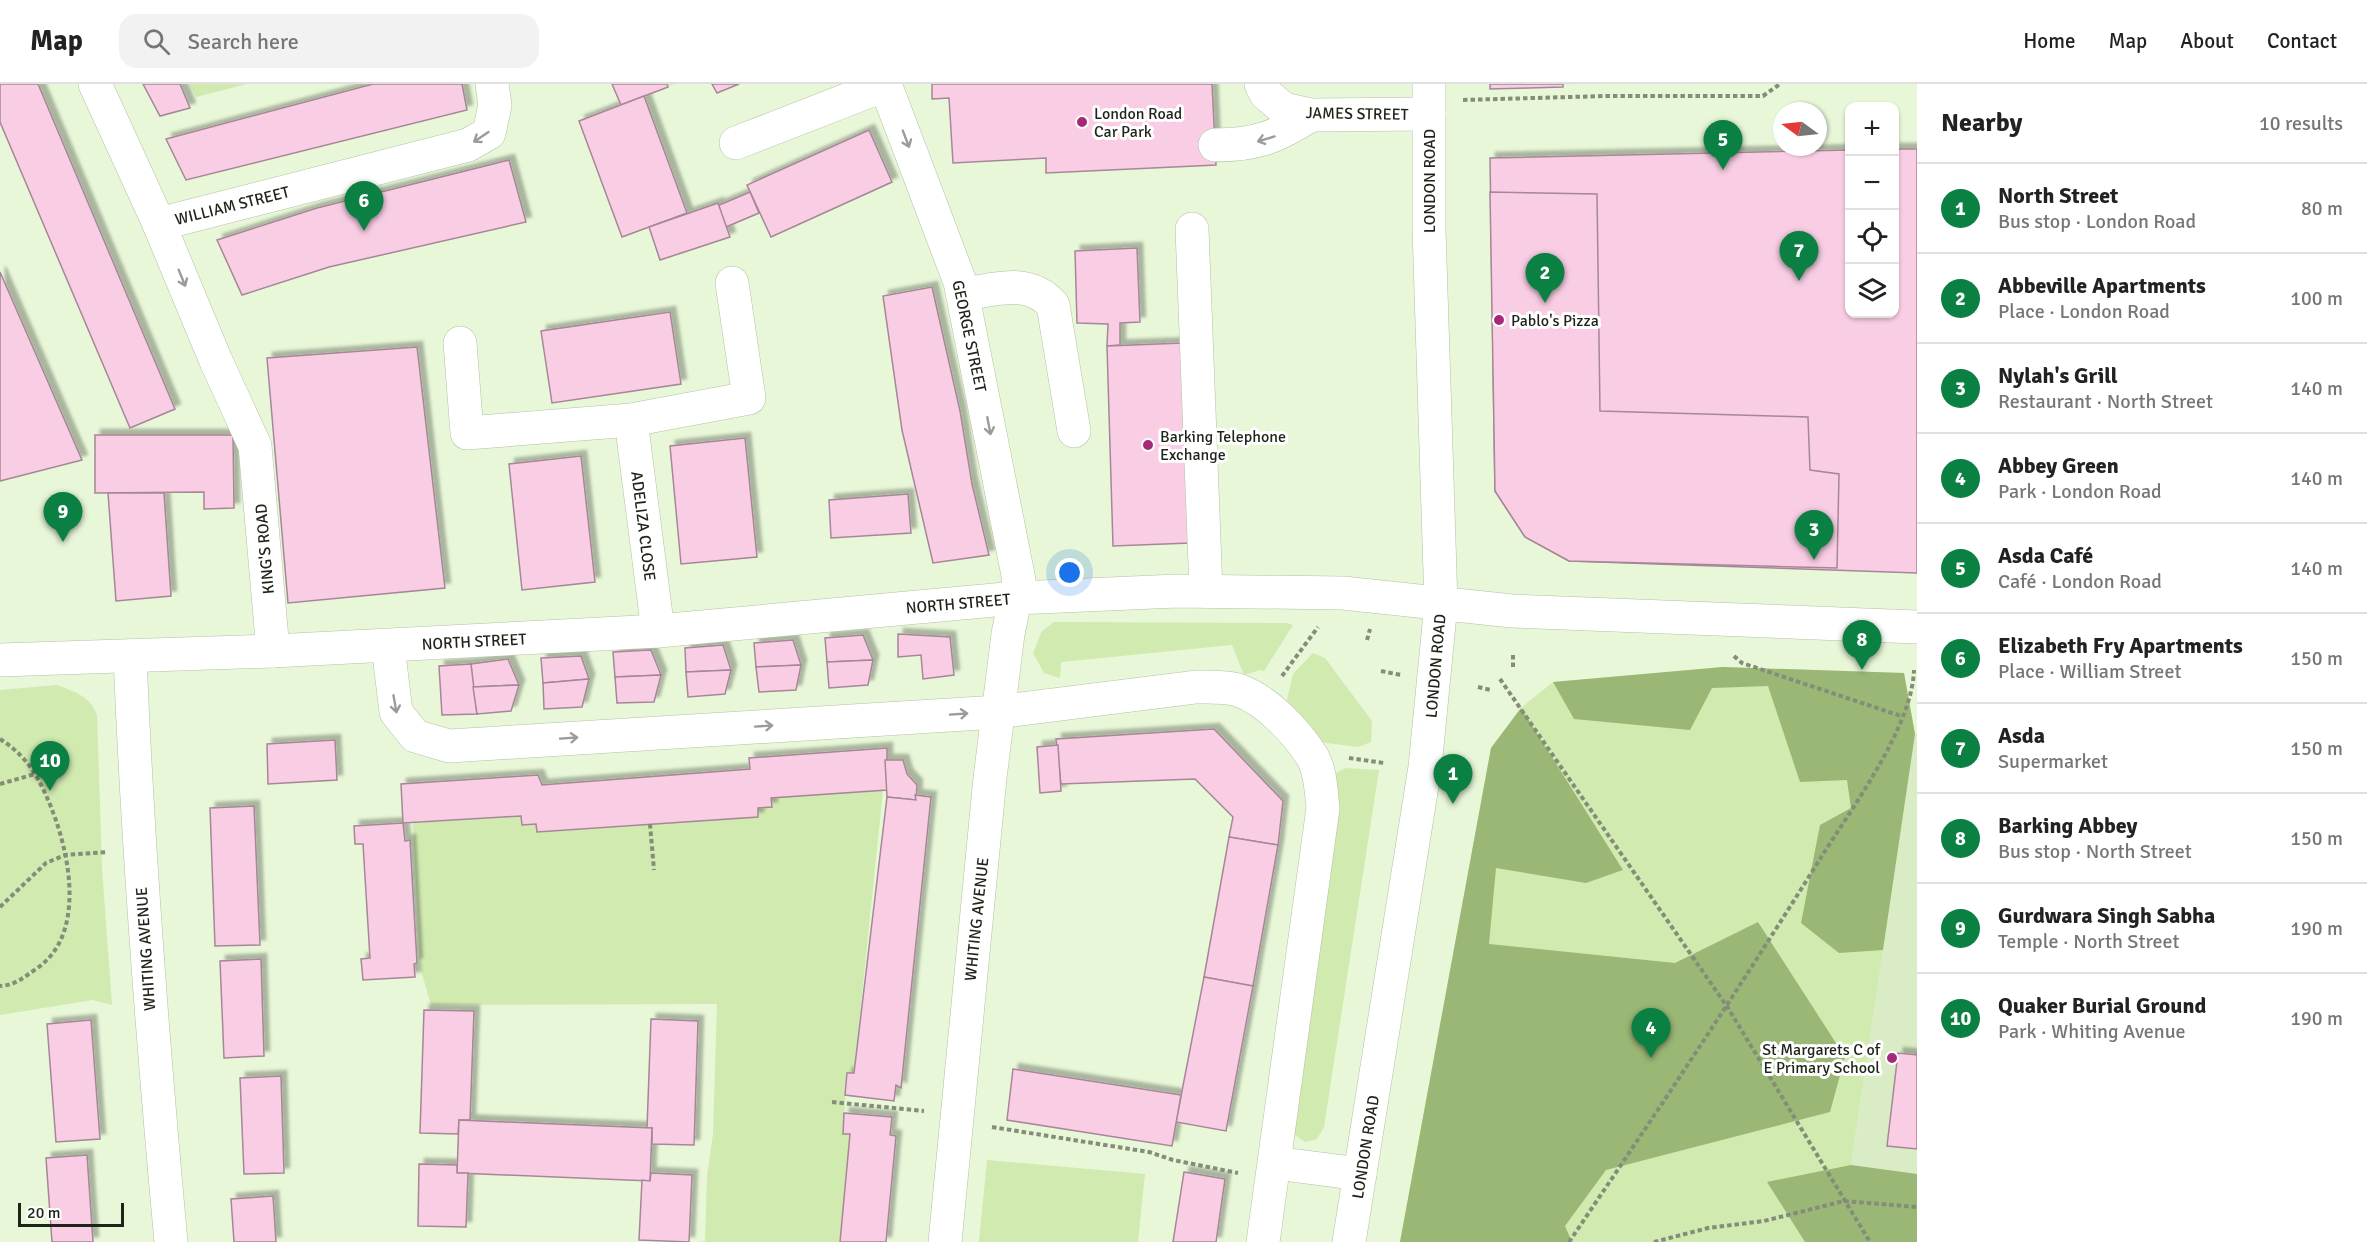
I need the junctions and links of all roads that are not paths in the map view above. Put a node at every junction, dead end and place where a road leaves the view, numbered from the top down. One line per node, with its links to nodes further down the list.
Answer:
1 (95, 84): 9 (street)
2 (492, 84): 9 (street, WILLIAM STREET, one-way to 9)
3 (885, 84): 7 (street); 12 (street, GEORGE STREET, one-way to 12)
4 (1261, 84): 6 (street, JAMES STREET)
5 (1429, 100): 6 (street, JAMES STREET); 19 (street, LONDON ROAD)
6 (1311, 115): 8 (street, one-way to 8)
7 (736, 143)
8 (1215, 145)
9 (159, 224): 16 (street, WILLIAM STREET, one-way to 16)
10 (1192, 229): 17 (street)
11 (732, 283): 14 (street)
12 (963, 294): 15 (street); 18 (street, GEORGE STREET, one-way to 18)
13 (460, 343): 14 (street)
14 (631, 420): 21 (street, ADELIZA CLOSE)
15 (1074, 431)
16 (255, 446): 23 (street, KING'S ROAD)
17 (1206, 591): 18 (street, NORTH STREET); 19 (street, NORTH STREET)
18 (1016, 598): 21 (street, NORTH STREET); 26 (street, WHITING AVENUE)
19 (1441, 604): 20 (street, NORTH STREET); 28 (street, LONDON ROAD)
20 (1916, 619)
21 (658, 631): 22 (street, NORTH STREET)
22 (388, 646): 23 (street, NORTH STREET); 26 (street, one-way to 26)
23 (273, 651): 24 (street, NORTH STREET)
24 (130, 656): 25 (street, NORTH STREET); 29 (street, WHITING AVENUE)
25 (0, 660)
26 (998, 712): 27 (street); 30 (street, WHITING AVENUE)
27 (1275, 1163): 28 (street); 31 (street)
28 (1360, 1174): 32 (street, LONDON ROAD)
29 (171, 1242)
30 (945, 1242)
31 (1263, 1242)
32 (1348, 1242)

